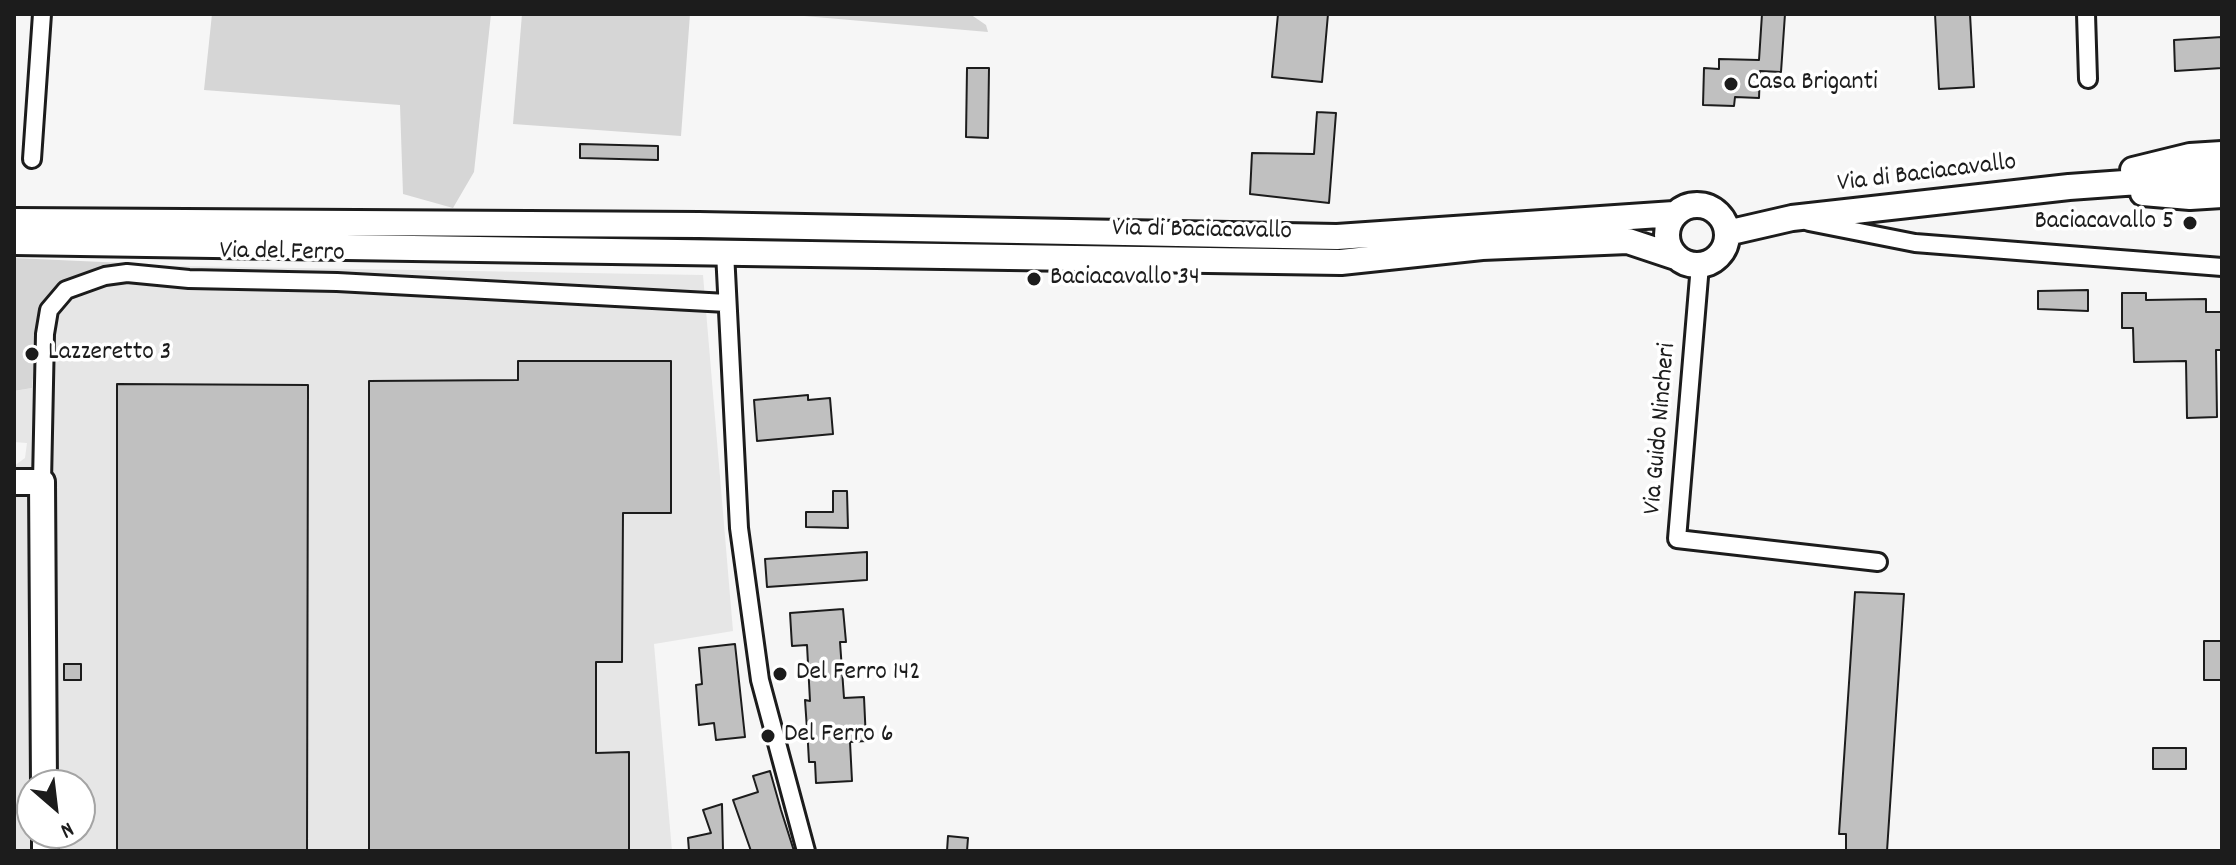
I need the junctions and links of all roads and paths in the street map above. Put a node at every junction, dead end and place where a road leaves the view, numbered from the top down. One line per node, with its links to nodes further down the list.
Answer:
1 (42, 14): 5 (street)
2 (2086, 14): 3 (street)
3 (2088, 79)
4 (2222, 154): 7 (main road)
5 (32, 159)
6 (2222, 176): 7 (main road)
7 (2069, 187): 8 (main road); 10 (main road, Via di Baciacavallo)
8 (2222, 195)
9 (1674, 214): 12 (main road, Via di Baciacavallo); 13 (main road, Via di Baciacavallo); 16 (main road)
10 (1792, 218): 13 (main road, Via di Baciacavallo); 18 (street, Via di Baciacavallo)
11 (14, 221): 12 (main road, Via del Ferro)
12 (737, 225)
13 (1727, 233): 17 (main road)
14 (14, 242): 15 (main road, Via del Ferro)
15 (725, 252): 16 (main road, Via di Baciacavallo); 19 (street)
16 (1676, 257): 17 (main road, Via di Baciacavallo)
17 (1700, 265): 22 (street, Via Guido Nincheri)
18 (2222, 267)
19 (727, 303): 21 (street, Via del Ferro); 24 (street)
20 (14, 482): 21 (main road)
21 (42, 482): 23 (main road)
22 (1878, 562)
23 (44, 769)
24 (806, 851)

